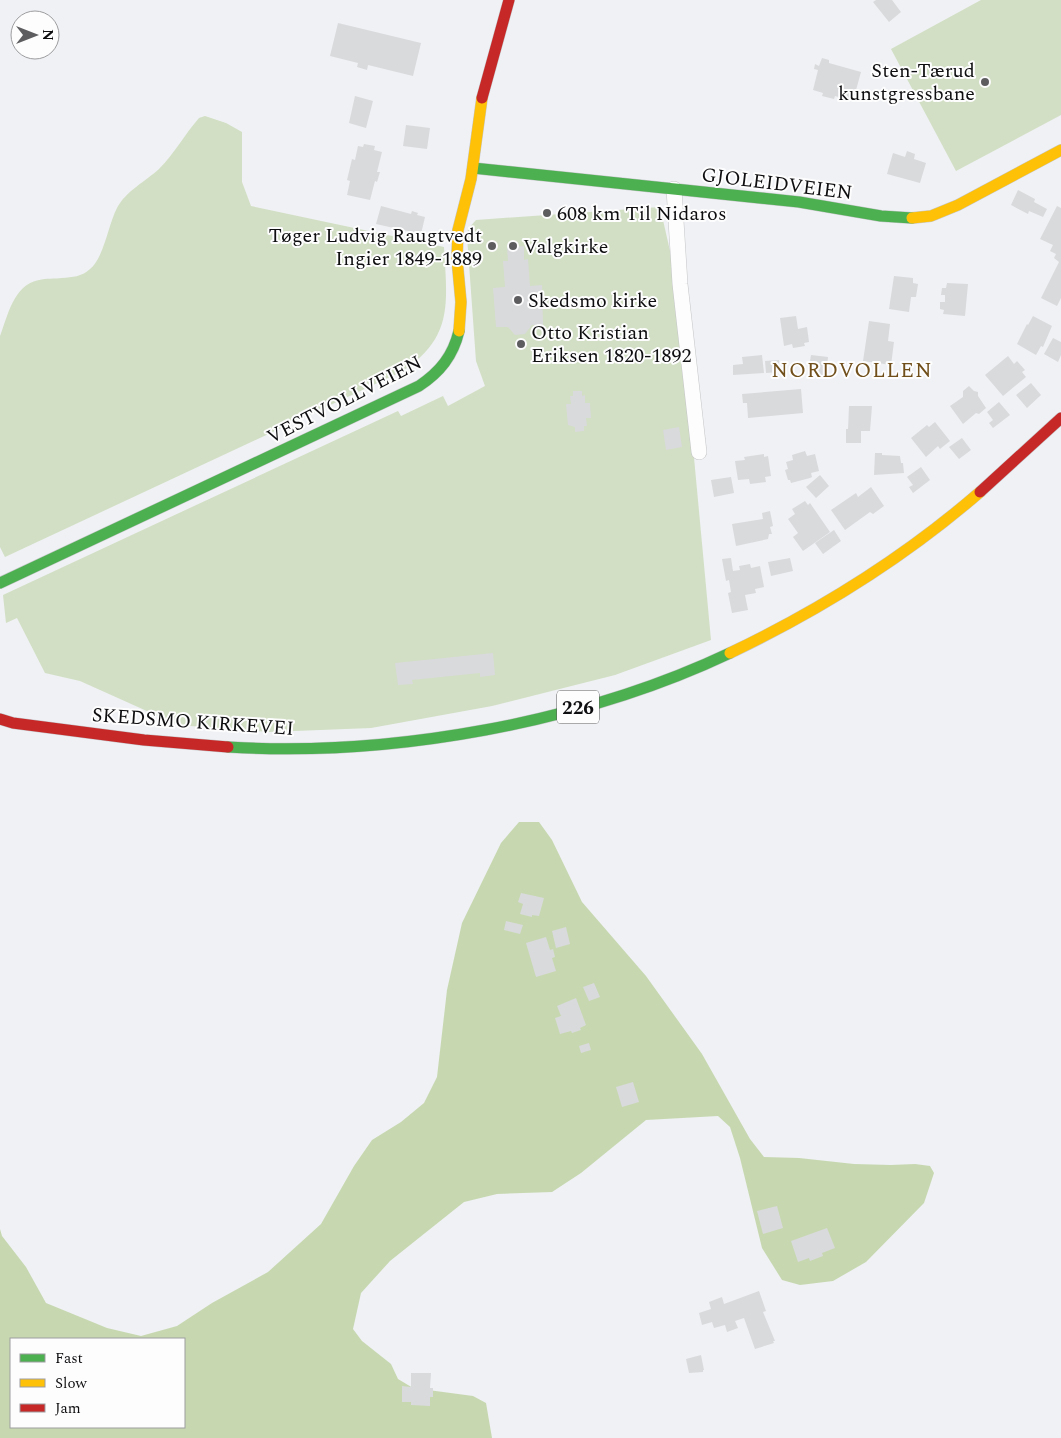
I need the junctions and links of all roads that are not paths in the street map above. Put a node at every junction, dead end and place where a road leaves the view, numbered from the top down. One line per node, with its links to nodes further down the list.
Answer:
1 (509, 0): 3 (main road, VESTVOLLVEIEN)
2 (1061, 150): 4 (main road, GJOLEIDVEIEN)
3 (473, 168): 4 (main road, GJOLEIDVEIEN); 7 (main road, VESTVOLLVEIEN)
4 (674, 189): 6 (street)
5 (1061, 418): 9 (main road, SKEDSMO KIRKEVEI / 226)
6 (698, 452)
7 (0, 583)
8 (0, 719): 9 (main road, SKEDSMO KIRKEVEI / 226)
9 (13, 723): 10 (main road, SKEDSMO KIRKEVEI / 226)
10 (0, 725)

